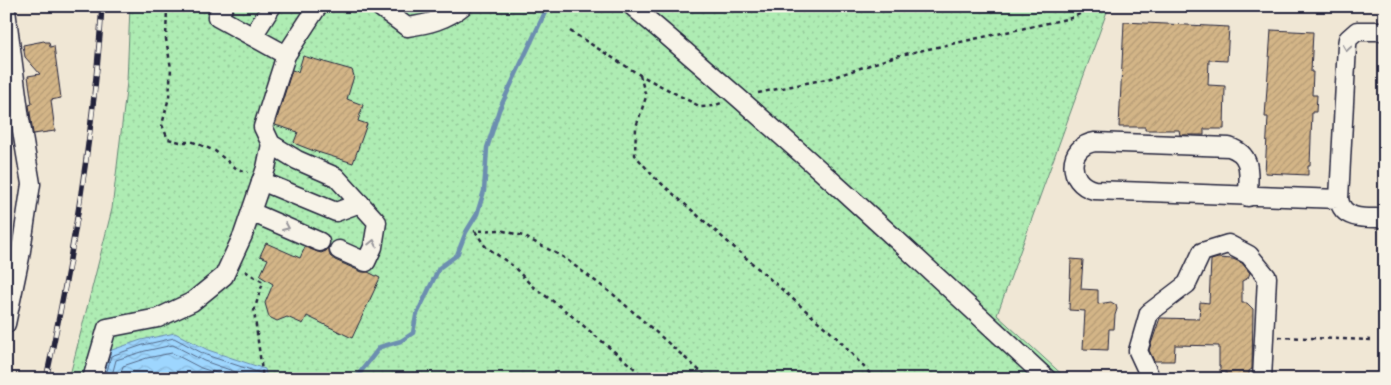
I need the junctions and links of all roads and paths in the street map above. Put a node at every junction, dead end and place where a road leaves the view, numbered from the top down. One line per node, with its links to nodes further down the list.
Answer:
1 (167, 6): 17 (path)
2 (224, 6): 12 (street)
3 (272, 6): 12 (street)
4 (318, 6): 13 (street)
5 (464, 6): 8 (street)
6 (632, 6): 15 (street)
7 (1097, 6): 15 (path)
8 (380, 7)
9 (6, 10): 26 (street)
10 (570, 31): 14 (path)
11 (1385, 31): 19 (street, one-way to 19)
12 (253, 36): 13 (street)
13 (286, 55): 16 (street)
14 (640, 75): 15 (path); 33 (path)
15 (737, 97): 34 (street)
16 (271, 144): 17 (street); 20 (street)
17 (264, 175): 20 (street); 21 (street)
18 (1248, 197): 18 (street); 19 (street)
19 (1339, 199): 22 (street)
20 (360, 203): 24 (street, one-way to 20)
21 (251, 212): 23 (street, one-way to 23); 25 (street)
22 (1385, 218)
23 (320, 242)
24 (340, 250)
25 (231, 262): 29 (street); 30 (path)
26 (7, 314)
27 (1264, 336): 28 (path); 35 (street); 36 (street)
28 (1373, 340)
29 (92, 379)
30 (263, 379)
31 (646, 379): 32 (path)
32 (709, 379)
33 (875, 379)
34 (1047, 379)
35 (1151, 379)
36 (1262, 379)

